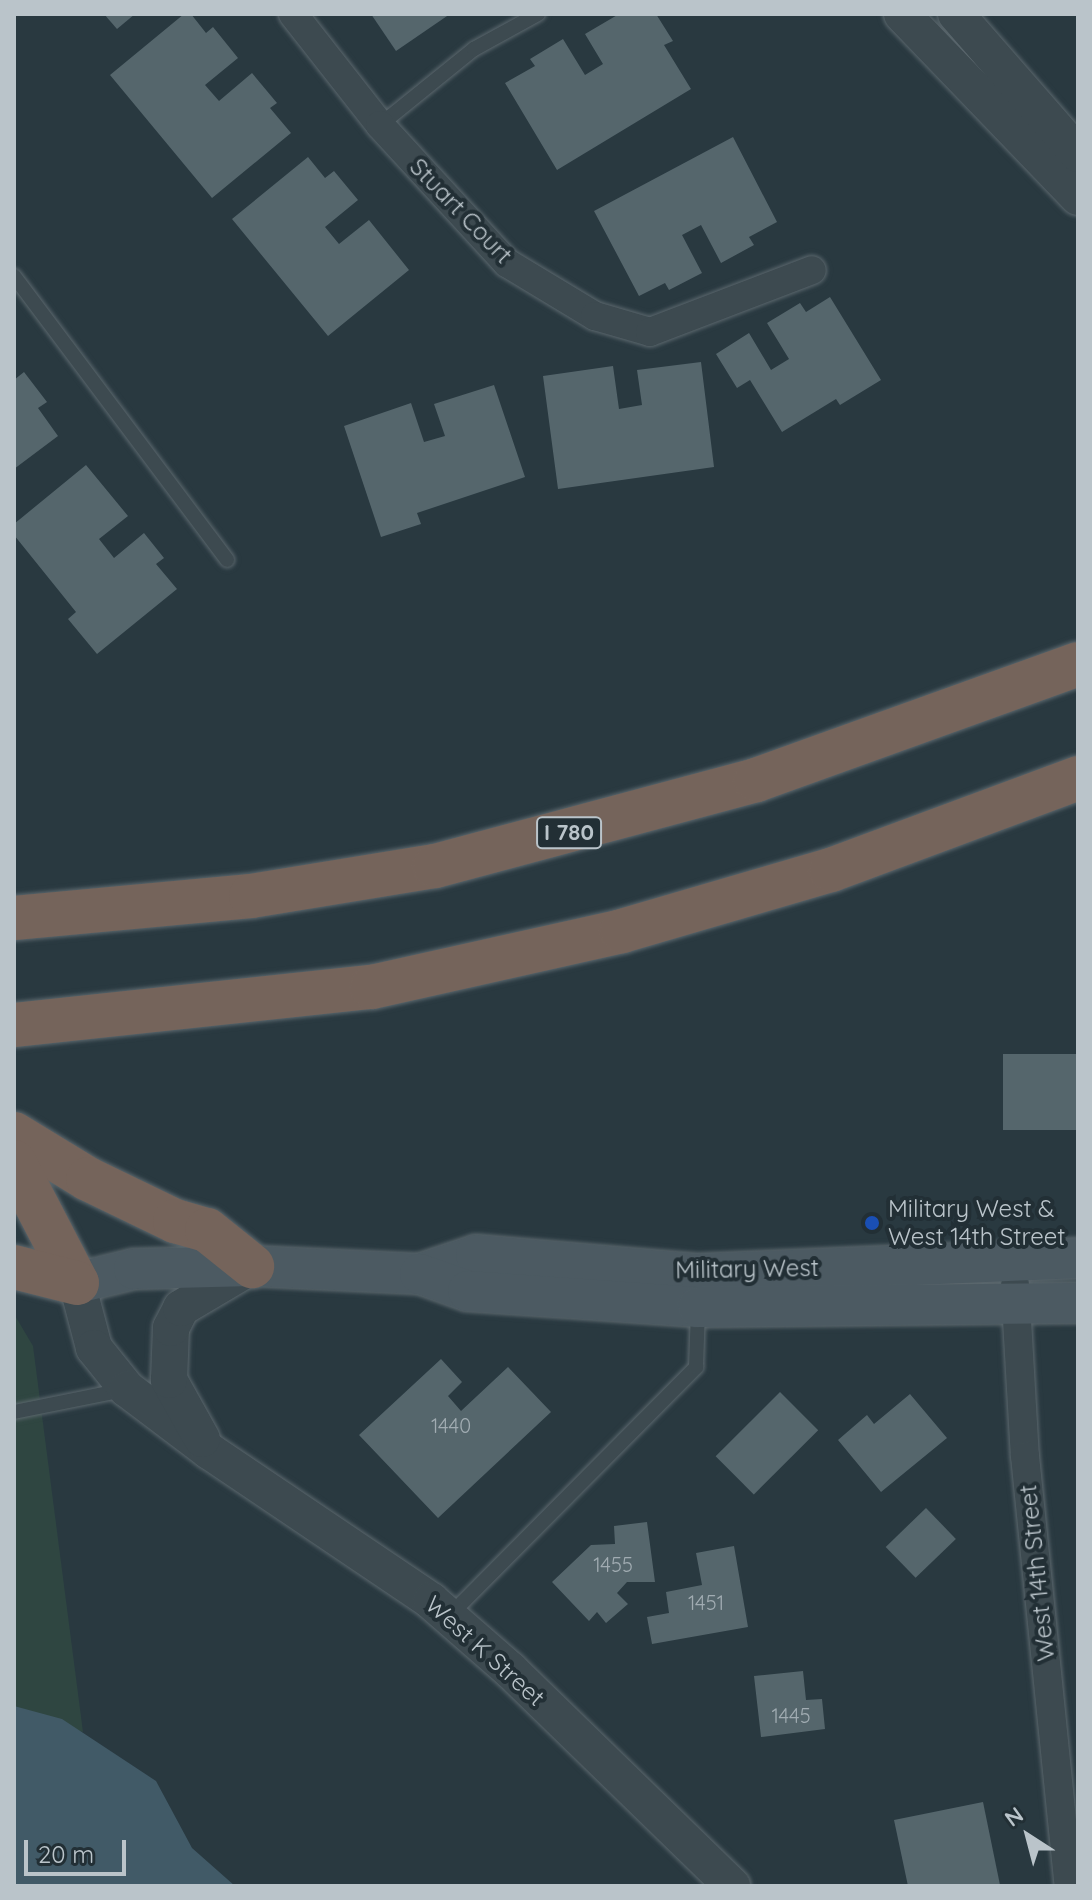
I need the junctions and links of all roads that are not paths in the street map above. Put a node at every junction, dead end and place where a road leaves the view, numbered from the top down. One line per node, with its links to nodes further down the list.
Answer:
1 (293, 14): 5 (street, Stuart Court)
2 (538, 14): 5 (lane)
3 (902, 14): 7 (street)
4 (956, 14): 6 (street)
5 (380, 125): 8 (street, Stuart Court)
6 (1078, 154)
7 (1078, 197)
8 (812, 270)
9 (14, 276): 10 (lane)
10 (227, 560)
11 (1078, 664): 13 (highway, I 780)
12 (1078, 778): 14 (highway)
13 (27, 917)
14 (14, 1025)
15 (14, 1134): 19 (highway)
16 (14, 1162): 21 (highway)
17 (1078, 1258): 18 (main road, Military West)
18 (1014, 1260): 22 (main road, Military West); 24 (street, West 14th Street)
19 (252, 1266): 21 (main road, Military West); 22 (main road, Military West); 27 (street, West K Street)
20 (14, 1267): 21 (highway)
21 (77, 1283): 25 (street, West K Street)
22 (699, 1291): 24 (main road, Military West); 28 (lane)
23 (1078, 1303): 24 (main road, Military West)
24 (1016, 1307): 30 (street, West 14th Street)
25 (127, 1389): 26 (lane); 27 (street, West K Street)
26 (14, 1412)
27 (209, 1451): 28 (street, West K Street)
28 (449, 1617): 29 (street, West K Street)
29 (732, 1886)
30 (1069, 1886)

